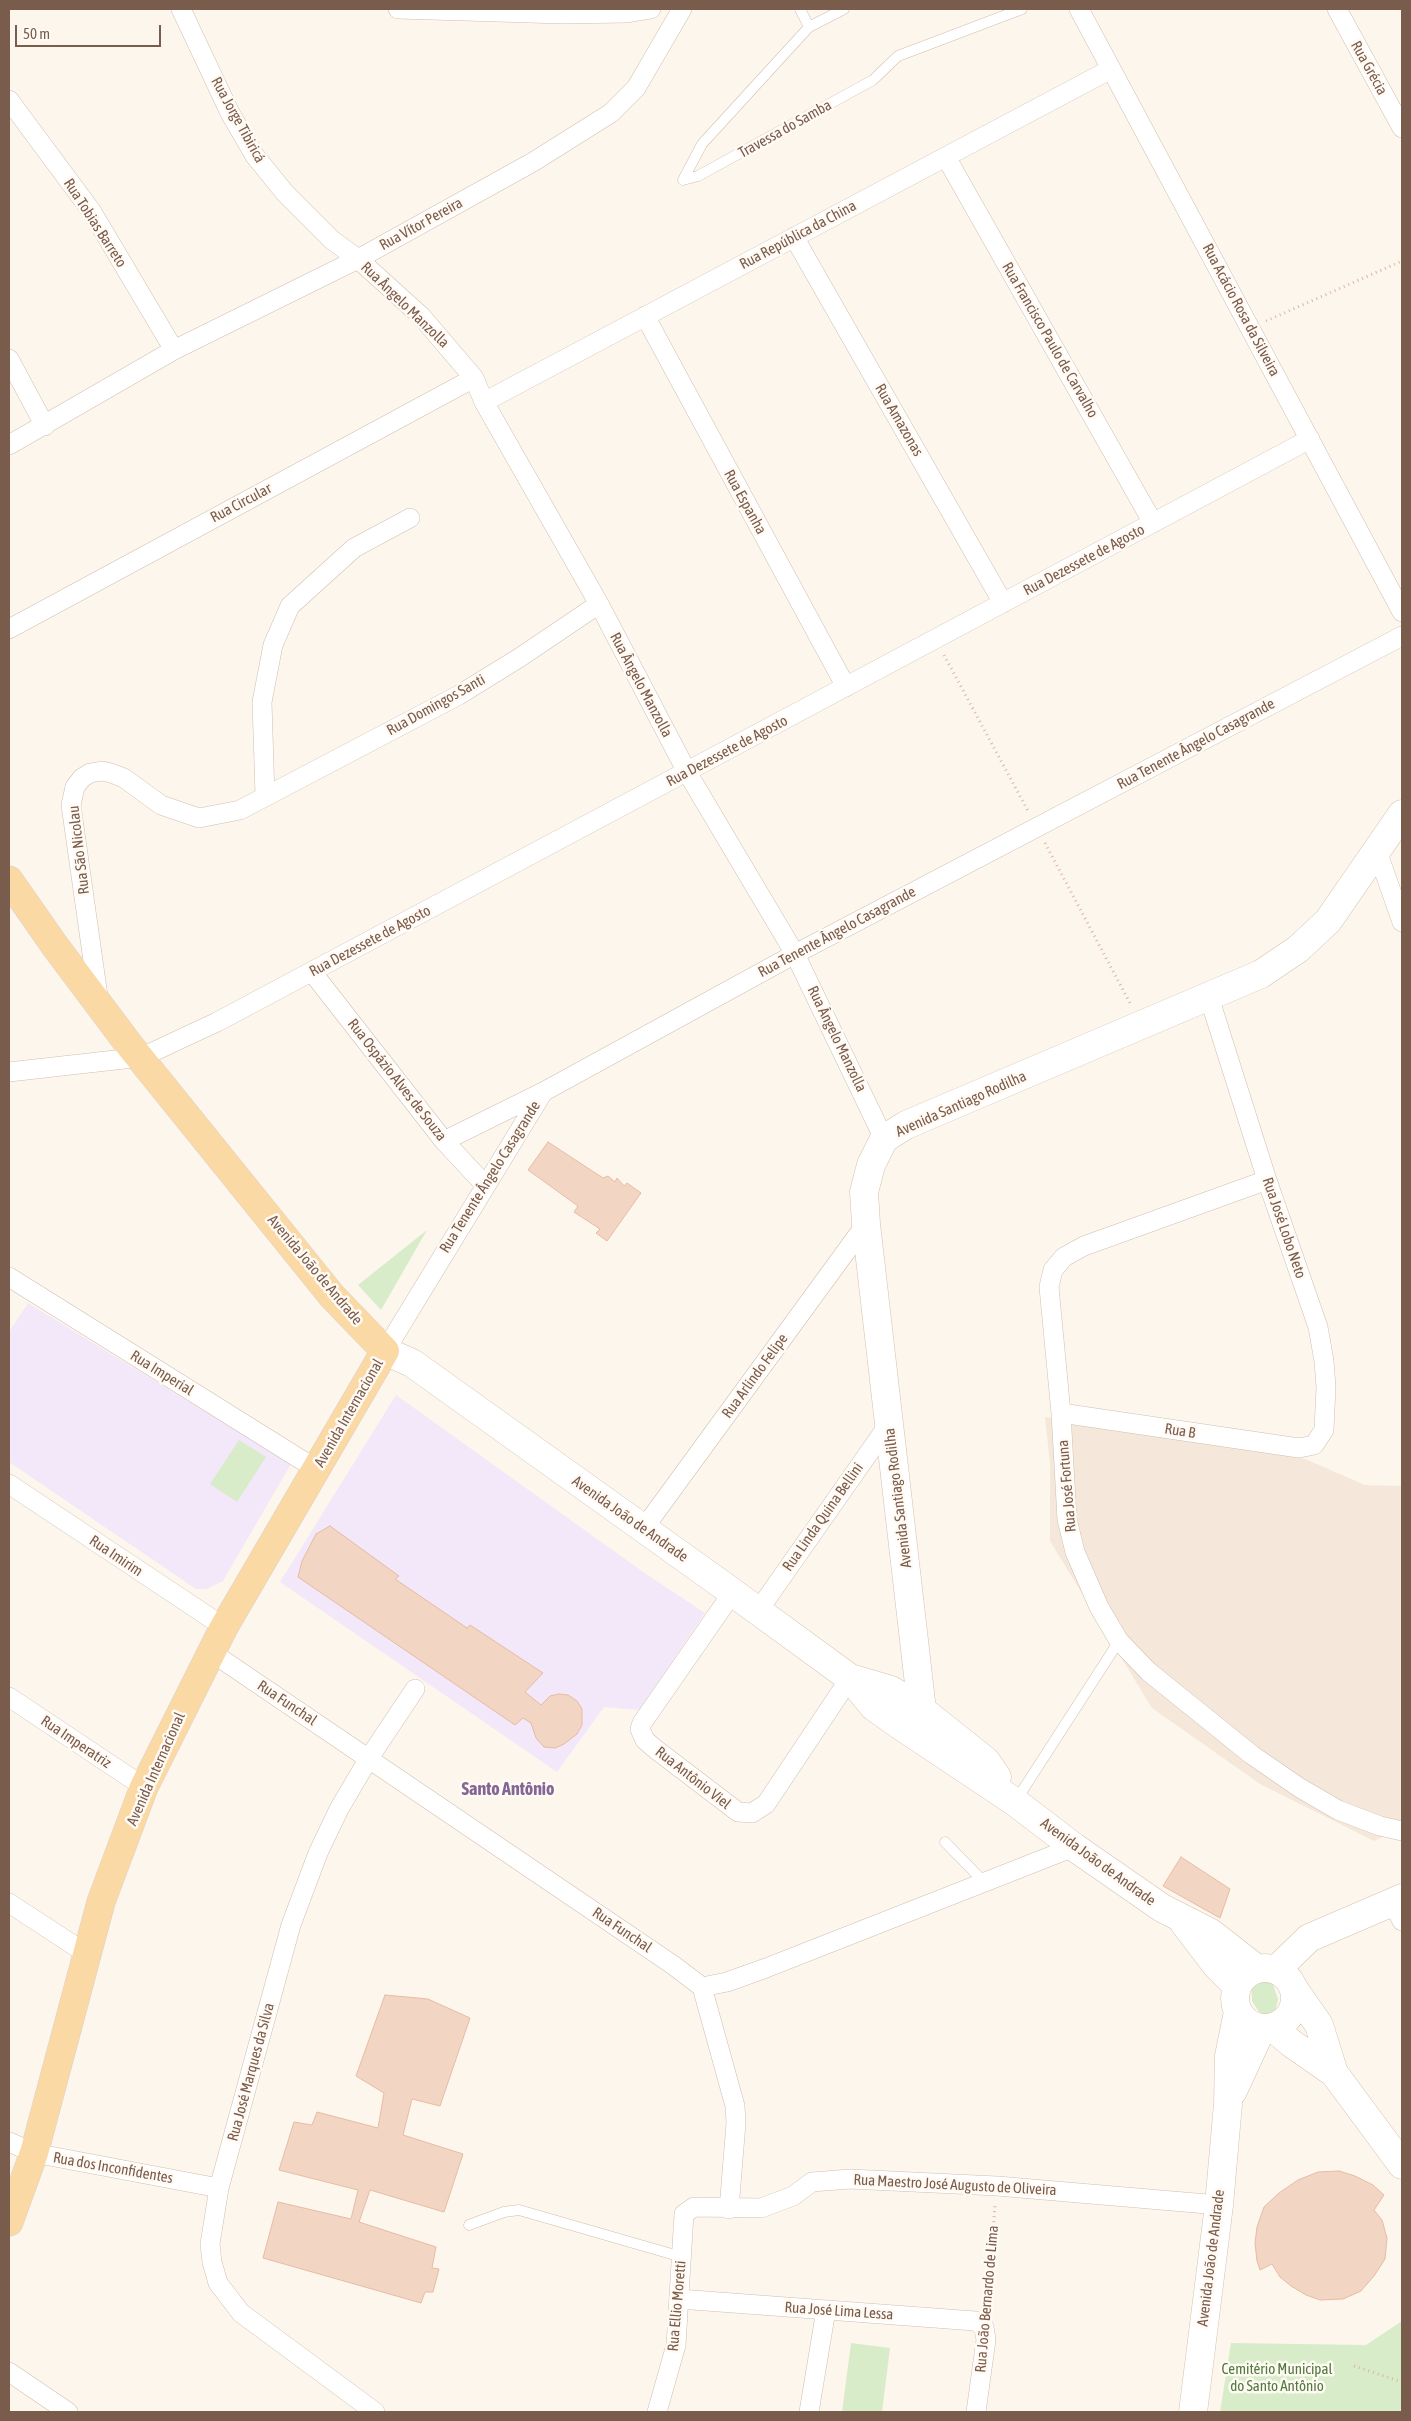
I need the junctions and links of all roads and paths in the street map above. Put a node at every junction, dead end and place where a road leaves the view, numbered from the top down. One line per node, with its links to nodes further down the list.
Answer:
1 (181, 9): 16 (street, Rua Jorge Tibiricá)
2 (398, 9): 3 (street)
3 (651, 9)
4 (682, 9): 16 (street, Rua Vítor Pereira)
5 (800, 9): 10 (lane)
6 (844, 9): 10 (lane)
7 (1022, 9): 10 (lane, Travessa do Samba)
8 (1079, 9): 11 (street, Rua Acácio Rosa da Silveira)
9 (1337, 9): 13 (street, Rua Grécia)
10 (809, 26)
11 (1111, 69): 14 (street, Rua República da China); 19 (street, Rua Acácio Rosa da Silveira)
12 (9, 100): 20 (street, Rua Tobias Barreto)
13 (1402, 128)
14 (946, 157): 15 (street, Rua República da China); 28 (street, Rua Francisco Paulo de Carvalho)
15 (794, 237): 18 (street, Rua República da China); 29 (street, Rua Amazonas)
16 (358, 259): 20 (street, Rua Vítor Pereira); 22 (street, Rua Ângelo Manzolla)
17 (1402, 261): 19 (path)
18 (645, 316): 23 (street, Rua República da China); 34 (street, Rua Espanha)
19 (1250, 328): 25 (street, Rua Acácio Rosa da Silveira)
20 (174, 350): 24 (street, Rua Vítor Pereira)
21 (9, 359): 24 (street)
22 (474, 378): 23 (street, Rua Ângelo Manzolla); 32 (street, Rua Circular)
23 (484, 402): 30 (street, Rua Ângelo Manzolla)
24 (45, 426): 26 (street, Rua Vítor Pereira)
25 (1310, 440): 28 (street, Rua Dezessete de Agosto); 31 (street, Rua Acácio Rosa da Silveira)
26 (9, 445)
27 (410, 518): 36 (street)
28 (1153, 523): 29 (street, Rua Dezessete de Agosto)
29 (1003, 603): 34 (street, Rua Dezessete de Agosto)
30 (599, 604): 35 (street, Rua Ângelo Manzolla); 36 (street, Rua Domingos Santi)
31 (1402, 612)
32 (9, 629)
33 (1402, 636): 41 (street, Rua Tenente Ângelo Casagrande)
34 (846, 687): 35 (street, Rua Dezessete de Agosto)
35 (687, 772): 41 (street, Rua Ângelo Manzolla); 42 (street, Rua Dezessete de Agosto)
36 (265, 796): 44 (street, Rua São Nicolau)
37 (1402, 814): 38 (main road, Avenida Santiago Rodilha)
38 (1378, 851): 40 (street); 43 (main road, Avenida Santiago Rodilha)
39 (11, 888): 44 (main road, Avenida João de Andrade)
40 (1402, 922)
41 (795, 954): 47 (street, Rua Tenente Ângelo Casagrande); 48 (street, Rua Ângelo Manzolla)
42 (312, 972): 45 (street, Rua Dezessete de Agosto); 49 (street, Rua Ospázio Alves de Souza)
43 (1209, 997): 48 (main road, Avenida Santiago Rodilha); 50 (street, Rua José Lobo Neto)
44 (99, 1005): 45 (main road, Avenida João de Andrade)
45 (142, 1057): 46 (street, Rua Dezessete de Agosto); 54 (main road, Avenida João de Andrade)
46 (9, 1072)
47 (542, 1092): 49 (street); 51 (street, Rua Tenente Ângelo Casagrande)
48 (884, 1139): 52 (main road, Avenida Santiago Rodilha)
49 (444, 1141): 51 (street, Rua Ospázio Alves de Souza)
50 (1268, 1180): 55 (street, Rua José Fortuna); 57 (street, Rua José Lobo Neto)
51 (485, 1186): 54 (street, Rua Tenente Ângelo Casagrande)
52 (866, 1224): 56 (main road, Avenida Santiago Rodilha); 60 (street, Rua Arlindo Felipe)
53 (9, 1277): 58 (street, Rua Imperial)
54 (385, 1351): 58 (main road, Avenida Internacional); 60 (main road, Avenida João de Andrade)
55 (1061, 1413): 57 (street, Rua B); 64 (street, Rua José Fortuna)
56 (889, 1424): 62 (street, Rua Linda Quina Bellini); 66 (main road, Avenida Santiago Rodilha)
57 (1298, 1448)
58 (316, 1469): 63 (main road, Avenida Internacional)
59 (9, 1484): 63 (street, Rua Imirim)
60 (644, 1528): 61 (main road, Avenida João de Andrade)
61 (733, 1592): 62 (main road, Avenida João de Andrade); 67 (street, Rua Antônio Viel)
62 (758, 1611): 67 (main road, Avenida João de Andrade)
63 (224, 1627): 65 (main road, Avenida Internacional)
64 (1119, 1641): 74 (lane); 75 (street, Rua José Fortuna)
65 (211, 1652): 72 (street, Rua Funchal); 73 (main road, Avenida Internacional)
66 (918, 1666): 69 (main road); 71 (main road, Avenida Santiago Rodilha)
67 (855, 1685): 69 (main road, Avenida João de Andrade); 74 (main road, Avenida João de Andrade)
68 (416, 1689): 72 (street, Rua José Marques da Silva)
69 (891, 1690): 71 (main road, Avenida João de Andrade)
70 (9, 1697): 73 (street, Rua Imperatriz)
71 (922, 1710): 74 (main road, Avenida João de Andrade)
72 (369, 1758): 83 (street, Rua Funchal); 91 (street, Rua José Marques da Silva)
73 (144, 1787): 81 (main road, Avenida Internacional)
74 (1015, 1802): 77 (main road, Avenida João de Andrade)
75 (1402, 1831)
76 (945, 1842): 78 (lane)
77 (1074, 1847): 78 (street); 82 (main road, Avenida João de Andrade)
78 (985, 1883): 83 (street)
79 (9, 1903): 81 (street)
80 (1399, 1907): 82 (main road)
81 (87, 1954): 88 (main road, Avenida Internacional)
82 (1261, 1985): 84 (main road); 84 (main road); 85 (main road); 86 (main road, Avenida João de Andrade)
83 (702, 1987): 94 (street)
84 (1267, 2028): 85 (main road); 86 (main road, Avenida João de Andrade)
85 (1334, 2073): 89 (main road)
86 (1228, 2104): 92 (main road, Avenida João de Andrade)
87 (9, 2142): 88 (street, Rua dos Inconfidentes)
88 (34, 2153): 91 (street, Rua dos Inconfidentes); 95 (main road, Avenida Internacional)
89 (1402, 2165)
90 (997, 2186): 92 (street, Rua Maestro José Augusto de Oliveira); 94 (street, Rua Maestro José Augusto de Oliveira); 100 (path, Rua João Bernardo de Lima)
91 (219, 2188): 105 (street, Rua José Marques da Silva)
92 (1218, 2205): 109 (main road, Avenida João de Andrade)
93 (698, 2206): 94 (street, Rua Maestro José Augusto de Oliveira); 97 (street, Rua Ellio Moretti)
94 (729, 2209)
95 (9, 2222)
96 (469, 2225): 97 (lane)
97 (682, 2257): 98 (street, Rua Ellio Moretti)
98 (680, 2299): 99 (street, Rua José Lima Lessa); 106 (street, Rua Ellio Moretti)
99 (826, 2310): 100 (street, Rua José Lima Lessa); 107 (street)
100 (986, 2340): 108 (street, Rua João Bernardo de Lima)
101 (1354, 2366): 103 (path)
102 (9, 2372): 104 (street)
103 (1402, 2382)
104 (68, 2412)
105 (375, 2412)
106 (657, 2412)
107 (809, 2412)
108 (976, 2412)
109 (1193, 2412)

